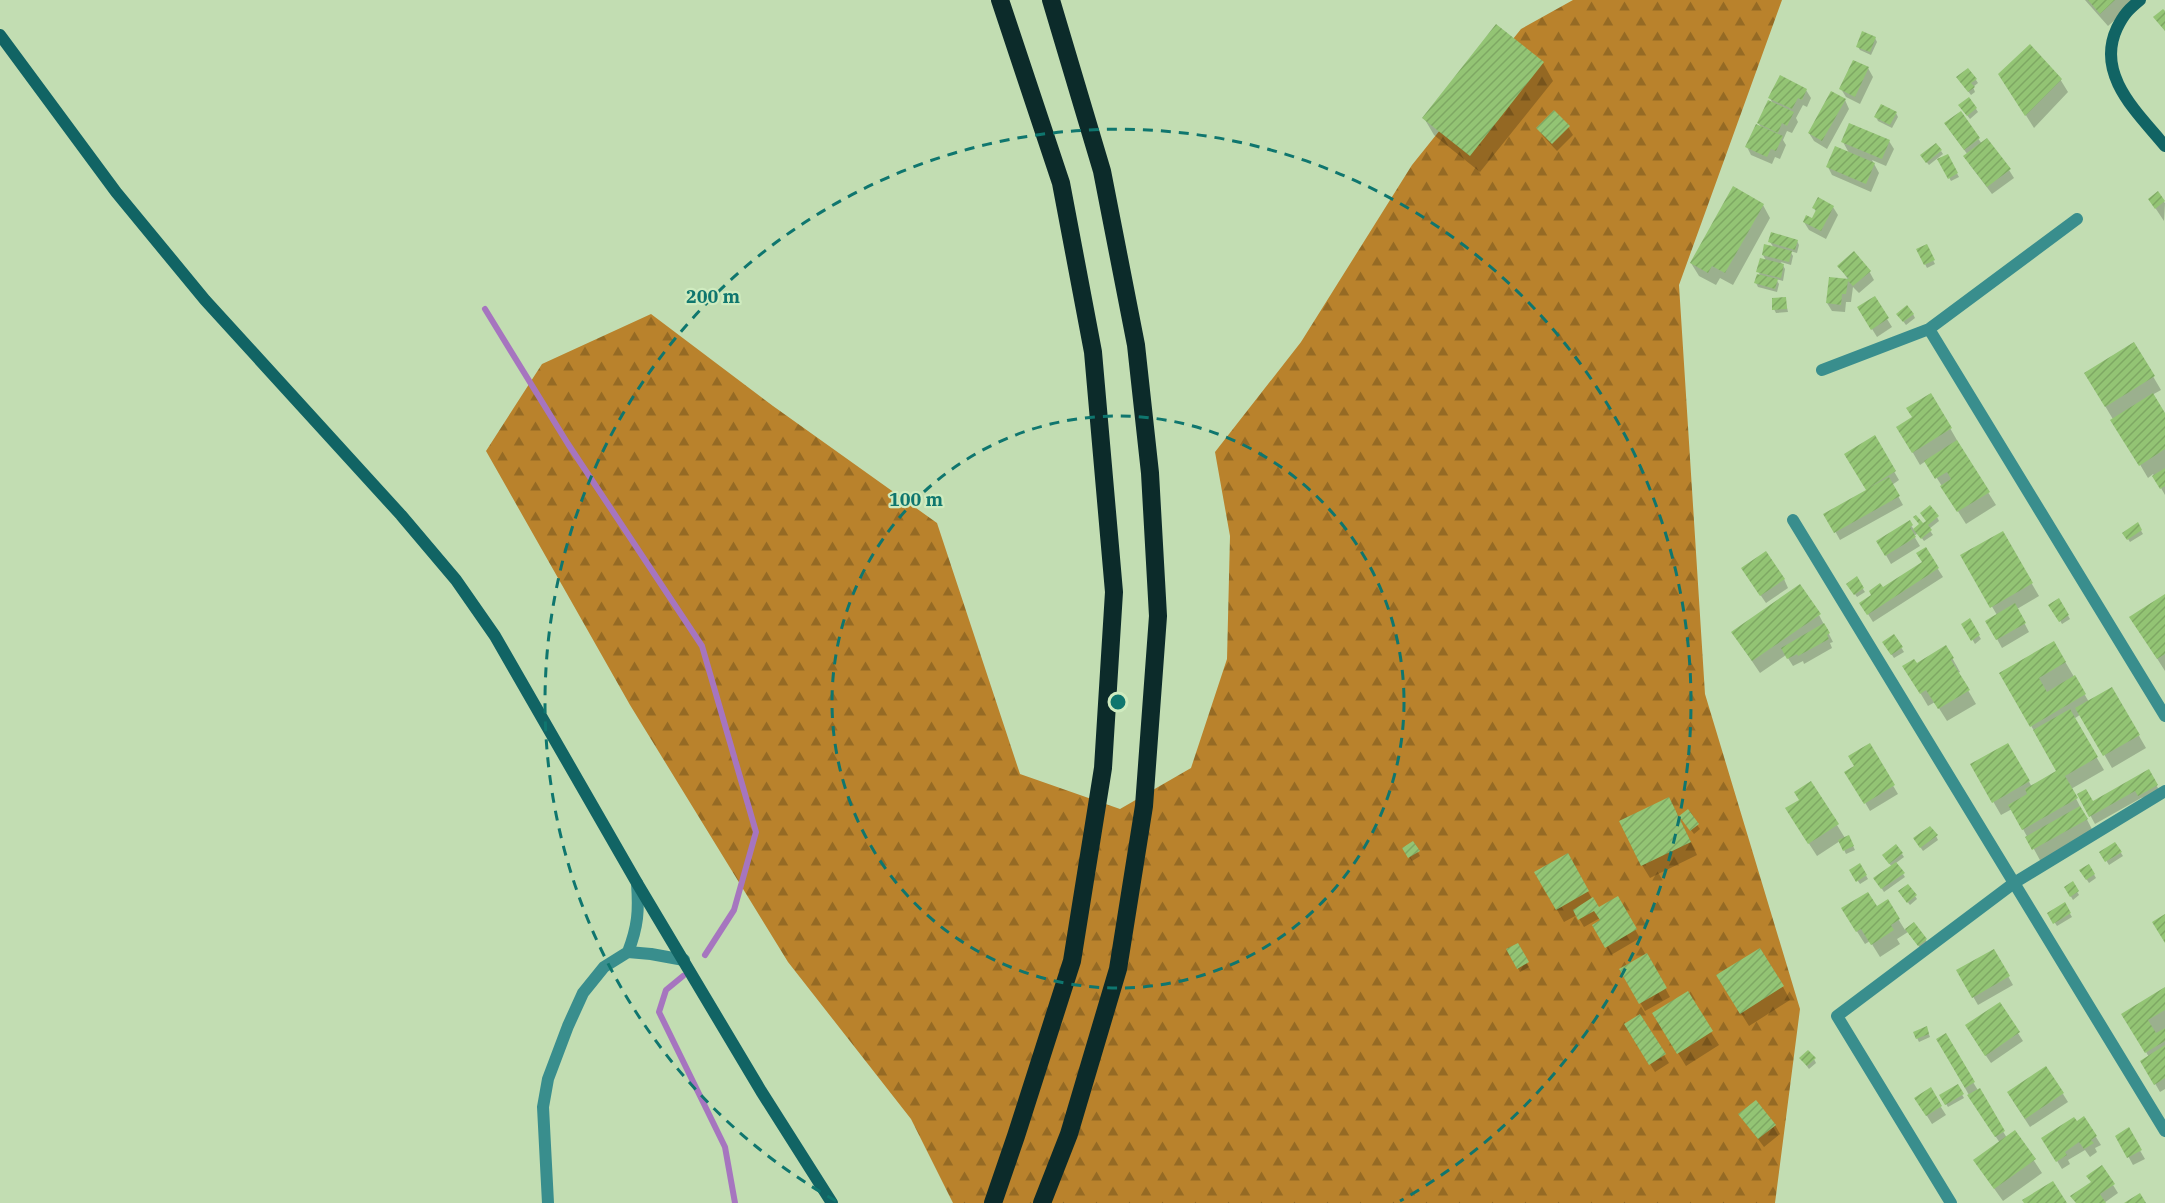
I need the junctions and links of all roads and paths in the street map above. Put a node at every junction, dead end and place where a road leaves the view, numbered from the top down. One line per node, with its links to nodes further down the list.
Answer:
1 (1000, 0): 19 (highway)
2 (1051, 0): 20 (highway)
3 (2140, 0): 5 (street)
4 (0, 35): 12 (street)
5 (2165, 146)
6 (2077, 219): 7 (street)
7 (1929, 329): 8 (street); 10 (street)
8 (1822, 369)
9 (1793, 520): 13 (street)
10 (2165, 716)
11 (2165, 791): 13 (street)
12 (637, 883): 14 (street); 15 (street)
13 (2014, 883): 16 (street); 21 (street)
14 (628, 952): 15 (street); 17 (street)
15 (684, 960): 18 (street)
16 (2165, 1131)
17 (548, 1203)
18 (832, 1203)
19 (993, 1203)
20 (1042, 1203)
21 (1951, 1203)

